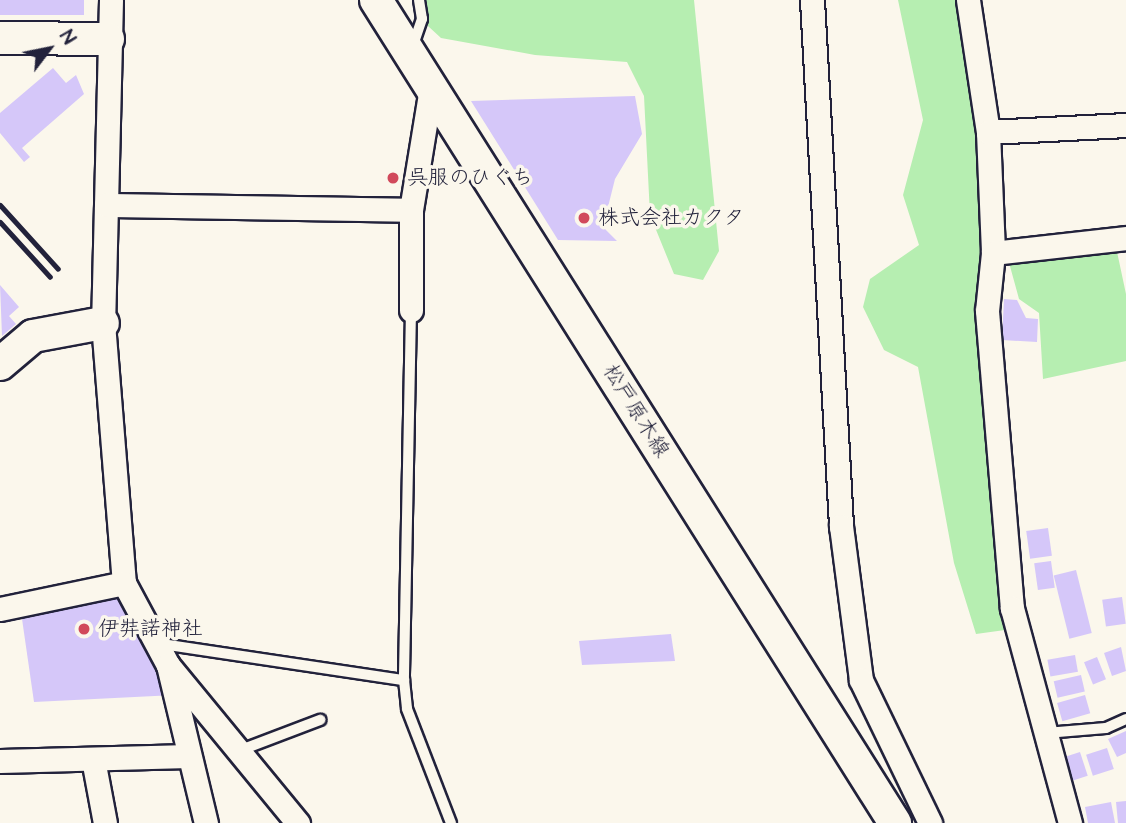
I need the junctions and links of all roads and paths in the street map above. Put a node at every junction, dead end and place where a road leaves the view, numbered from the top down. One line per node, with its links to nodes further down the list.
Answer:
1 (111, 0): 7 (street)
2 (376, 0): 8 (main road, 松戸原木線)
3 (419, 0): 8 (lane)
4 (812, 0): 36 (street)
5 (968, 0): 11 (street)
6 (0, 38): 7 (main road)
7 (108, 39): 12 (street)
8 (410, 54): 9 (main road, 松戸原木線)
9 (431, 88): 13 (street); 35 (main road, 松戸原木線)
10 (1126, 125): 11 (street)
11 (988, 132): 15 (street)
12 (106, 205): 13 (street); 17 (street)
13 (411, 210): 16 (street)
14 (1126, 238): 15 (street)
15 (993, 253): 26 (street)
16 (411, 310): 23 (lane)
17 (103, 323): 18 (main road); 19 (street)
18 (0, 364)
19 (124, 583): 20 (street); 21 (street)
20 (0, 609)
21 (153, 642): 22 (street); 23 (lane)
22 (168, 664): 27 (street); 28 (street)
23 (404, 680): 34 (lane)
24 (1126, 719): 26 (lane)
25 (320, 720): 27 (lane)
26 (1045, 733): 37 (street)
27 (241, 750): 33 (street)
28 (189, 756): 29 (street); 32 (street)
29 (93, 759): 30 (street); 31 (street)
30 (0, 761)
31 (105, 823)
32 (206, 823)
33 (298, 823)
34 (452, 823)
35 (895, 823)
36 (930, 823)
37 (1070, 823)

